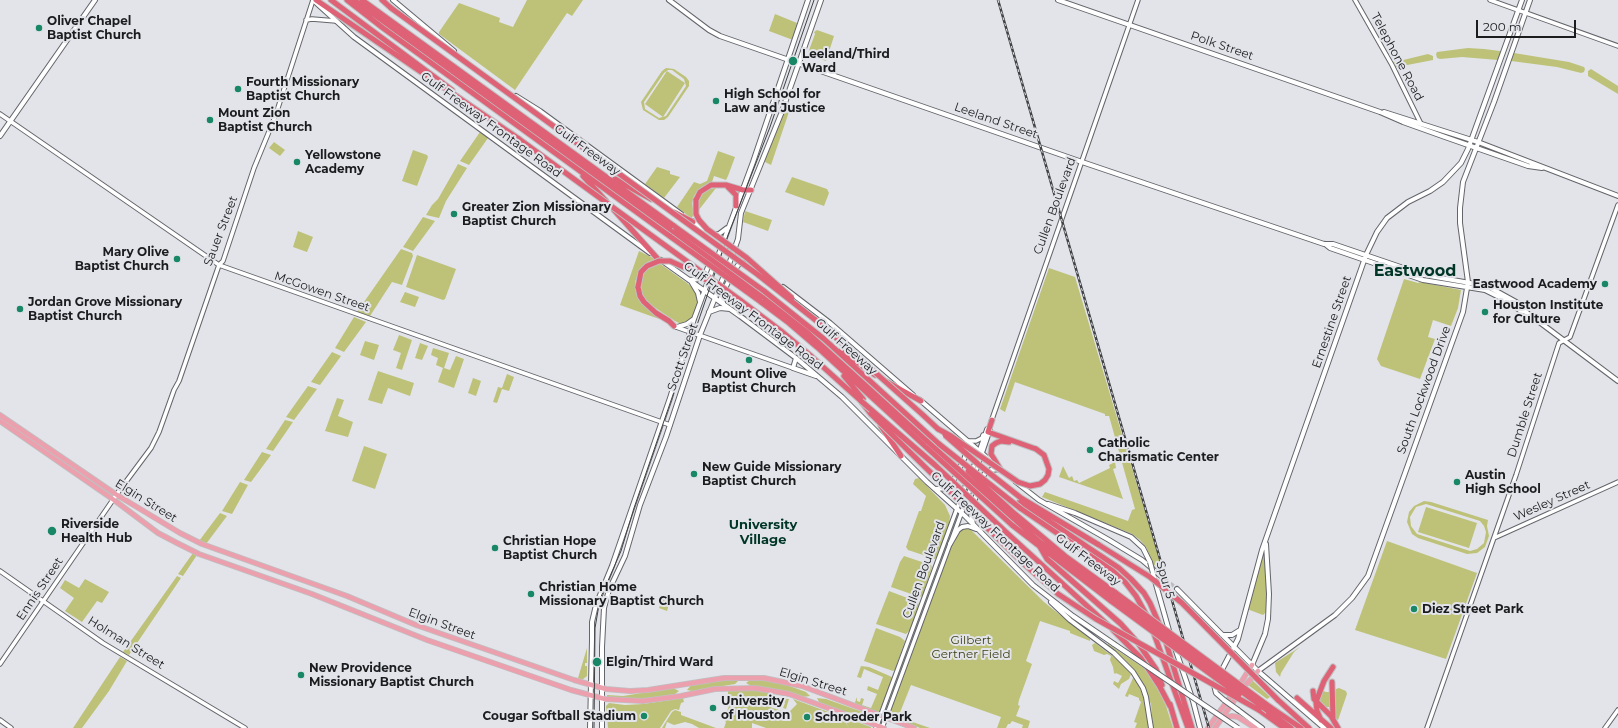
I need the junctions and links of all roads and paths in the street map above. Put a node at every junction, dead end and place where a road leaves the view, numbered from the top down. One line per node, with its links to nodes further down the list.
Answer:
1 (95, 0): 32 (main road)
2 (314, 0): 22 (street, Sauer Street); 23 (main road, Gulf Freeway Frontage Road); 29 (highway)
3 (331, 0): 29 (highway)
4 (347, 0): 28 (highway, Gulf Freeway)
5 (354, 0): 28 (highway, Gulf Freeway)
6 (362, 0): 21 (highway, Gulf Freeway)
7 (368, 0): 21 (highway)
8 (382, 0): 73 (highway, bridge)
9 (393, 0): 48 (main road)
10 (669, 0): 26 (main road, Leeland Street)
11 (808, 0): 26 (main road, Scott Street)
12 (821, 0): 27 (main road, Scott Street)
13 (1058, 0): 24 (main road, Polk Street)
14 (1138, 0): 24 (street, Cullen Boulevard)
15 (1355, 0): 30 (street, Telephone Road)
16 (1490, 0): 19 (street)
17 (1522, 0): 19 (main road)
18 (1530, 0): 20 (main road, South Lockwood Drive)
19 (1518, 10): 20 (street); 36 (main road)
20 (1525, 12): 25 (street); 37 (main road, South Lockwood Drive)
21 (382, 14): 28 (highway, Gulf Freeway)
22 (306, 20): 23 (street); 58 (street, Sauer Street)
23 (336, 22): 56 (main road, Gulf Freeway Frontage Road)
24 (1129, 25): 33 (main road, Polk Street); 39 (street, Cullen Boulevard)
25 (1618, 46)
26 (788, 59): 27 (main road, Leeland Street); 43 (main road, Scott Street)
27 (798, 63): 39 (main road, Leeland Street); 44 (main road, Scott Street)
28 (444, 66): 38 (highway, Gulf Freeway); 38 (highway, Gulf Freeway)
29 (435, 80): 67 (highway, bridge)
30 (1415, 110): 33 (street, Telephone Road); 34 (street)
31 (0, 114): 32 (street, McGowen Street)
32 (10, 121): 35 (main road); 58 (street, McGowen Street)
33 (1411, 123): 34 (main road, Polk Street); 36 (main road, Polk Street)
34 (1421, 124): 36 (main road, Polk Street)
35 (0, 136)
36 (1470, 142): 37 (main road, Polk Street); 55 (main road, Ernestine Street)
37 (1477, 145): 45 (main road, Polk Street); 63 (main road, South Lockwood Drive)
38 (569, 156): 40 (highway, Gulf Freeway); 41 (highway, Gulf Freeway); 50 (highway, Gulf Freeway)
39 (1082, 162): 53 (main road, Leeland Street); 88 (street, Cullen Boulevard)
40 (572, 165): 50 (highway, Gulf Freeway); 56 (highway)
41 (592, 166): 48 (highway); 65 (highway, Gulf Freeway, bridge)
42 (726, 185): 43 (highway); 47 (highway); 73 (highway, bridge)
43 (743, 190): 44 (highway); 47 (main road, Scott Street)
44 (751, 190): 54 (main road, Scott Street)
45 (1618, 196)
46 (1618, 205): 78 (street, Dumble Street)
47 (736, 206): 49 (main road, Scott Street)
48 (693, 222): 51 (main road)
49 (728, 227): 51 (main road); 52 (main road, Scott Street)
50 (672, 234): 65 (highway, Gulf Freeway, bridge)
51 (710, 235): 52 (main road); 62 (main road)
52 (722, 243): 54 (main road); 64 (main road, Scott Street)
53 (1324, 244): 55 (main road, Leeland Street); 57 (main road, Leeland Street)
54 (734, 252): 60 (main road); 66 (main road, Scott Street)
55 (1366, 255): 57 (main road, Ernestine Street); 59 (main road, Leeland Street)
56 (657, 258): 62 (main road, Gulf Freeway Frontage Road)
57 (1364, 260): 61 (main road, Leeland Street); 114 (main road, Ernestine Street)
58 (219, 265): 89 (street, McGowen Street); 97 (street, Sauer Street)
59 (1416, 272): 61 (main road); 63 (main road, Leeland Street)
60 (764, 273): 69 (main road); 85 (main road)
61 (1414, 277): 63 (main road, Leeland Street)
62 (689, 280): 64 (main road, Gulf Freeway Frontage Road); 68 (main road)
63 (1468, 284): 78 (main road); 129 (main road, South Lockwood Drive)
64 (705, 291): 66 (main road, Gulf Freeway Frontage Road); 68 (main road, Scott Street)
65 (762, 297): 77 (highway, Gulf Freeway); 80 (highway, Gulf Freeway); 95 (highway, Gulf Freeway)
66 (715, 298): 69 (main road, Gulf Freeway Frontage Road); 71 (main road, Scott Street)
67 (740, 300): 74 (highway, bridge); 84 (highway)
68 (700, 304): 72 (main road, Scott Street)
69 (724, 305): 70 (main road, Gulf Freeway Frontage Road)
70 (730, 309): 71 (main road); 79 (main road, Gulf Freeway Frontage Road)
71 (709, 312): 76 (main road, Scott Street)
72 (694, 319): 74 (main road); 75 (main road, Scott Street)
73 (818, 322): 91 (highway, bridge)
74 (675, 326): 75 (street)
75 (691, 332): 76 (street); 89 (main road, Scott Street)
76 (700, 335): 81 (street); 90 (main road, Scott Street)
77 (824, 339): 85 (highway); 96 (highway, Gulf Freeway)
78 (1564, 340): 83 (main road); 113 (street, Dumble Street)
79 (796, 358): 81 (main road); 82 (main road, Gulf Freeway Frontage Road)
80 (836, 365): 95 (highway, Gulf Freeway); 99 (highway)
81 (793, 368): 82 (main road)
82 (818, 377): 99 (main road, Gulf Freeway Frontage Road)
83 (1618, 381)
84 (861, 401): 140 (highway, bridge); 142 (highway, bridge)
85 (921, 401): 93 (main road)
86 (0, 415): 103 (main road, Elgin Street)
87 (0, 421): 103 (main road, Elgin Street)
88 (990, 421): 92 (highway); 93 (street); 98 (street, Cullen Boulevard)
89 (662, 422): 90 (street, McGowen Street); 131 (main road, Scott Street)
90 (670, 425): 132 (main road, Scott Street)
91 (938, 429): 94 (highway, bridge); 104 (highway, bridge)
92 (990, 432): 94 (highway); 98 (street, Cullen Boulevard)
93 (966, 440): 98 (main road); 102 (main road)
94 (1014, 442): 100 (highway)
95 (927, 444): 108 (highway, Gulf Freeway, bridge); 116 (highway, Gulf Freeway, bridge)
96 (939, 444): 108 (highway, Gulf Freeway, bridge); 152 (highway, bridge)
97 (151, 448): 103 (street, Ennis Street)
98 (981, 452): 100 (main road); 106 (street, Cullen Boulevard); 107 (street, Cullen Boulevard)
99 (901, 456): 102 (main road, Gulf Freeway Frontage Road)
100 (1001, 468): 105 (main road); 110 (main road)
101 (1618, 482): 113 (street, Wesley Street)
102 (935, 489): 106 (main road, Gulf Freeway Frontage Road)
103 (115, 497): 109 (main road, Elgin Street); 111 (main road, Elgin Street); 122 (street, Ennis Street)
104 (1021, 500): 152 (highway); 170 (highway, bridge)
105 (1039, 500): 118 (main road); 161 (main road, Spur 5, bridge)
106 (957, 509): 107 (main road, Gulf Freeway Frontage Road); 147 (street, Cullen Boulevard)
107 (961, 513): 110 (main road, Gulf Freeway Frontage Road); 115 (street, Cullen Boulevard)
108 (1014, 516): 121 (highway, Gulf Freeway)
109 (162, 523): 111 (main road); 131 (main road, Elgin Street)
110 (973, 524): 112 (main road, Gulf Freeway Frontage Road)
111 (156, 531): 135 (main road, Elgin Street)
112 (979, 531): 115 (main road); 119 (main road, Gulf Freeway Frontage Road)
113 (1494, 538): 174 (street, Dumble Street)
114 (1266, 542): 123 (main road, Ernestine Street); 127 (main road, Ernestine Street)
115 (950, 544): 147 (street, Cullen Boulevard)
116 (1040, 547): 121 (highway, Gulf Freeway); 140 (highway)
117 (0, 571): 122 (street, Holman Street)
118 (1161, 576)
119 (1033, 585): 159 (main road); 164 (main road, Gulf Freeway Frontage Road, bridge)
120 (1176, 589): 124 (main road)
121 (1113, 597): 142 (highway, Gulf Freeway, bridge); 144 (highway, Gulf Freeway, bridge)
122 (43, 602): 126 (street, Ennis Street); 155 (street, Holman Street)
123 (1241, 630): 124 (main road); 125 (main road, Ernestine Street)
124 (1222, 635): 125 (main road)
125 (1234, 648): 127 (main road); 166 (main road, Ernestine Street, bridge)
126 (0, 664)
127 (1252, 665): 129 (main road); 162 (main road)
128 (1333, 667): 139 (highway)
129 (1258, 671): 148 (main road, South Lockwood Drive); 171 (main road)
130 (1332, 682): 151 (highway)
131 (591, 685): 132 (main road, Elgin Street); 135 (main road, Scott Street)
132 (602, 688): 134 (main road, Elgin Street); 136 (main road, Scott Street)
133 (1313, 691): 139 (highway)
134 (817, 692): 138 (main road); 147 (main road, Elgin Street)
135 (590, 695): 136 (main road, Elgin Street); 156 (main road, Scott Street)
136 (602, 698): 138 (main road, Elgin Street); 157 (main road, Scott Street)
137 (1297, 698): 141 (highway)
138 (814, 702): 153 (main road, Elgin Street)
139 (1316, 702): 145 (highway); 146 (highway)
140 (1170, 706): 160 (highway)
141 (1308, 709): 145 (highway); 150 (highway)
142 (1259, 710): 144 (highway, Gulf Freeway)
143 (1618, 710): 175 (street)
144 (1268, 711): 167 (highway, Gulf Freeway); 168 (highway, Gulf Freeway); 169 (highway, Gulf Freeway)
145 (1317, 711): 146 (highway); 150 (highway)
146 (1328, 714): 151 (highway)
147 (883, 716): 153 (street, Cullen Boulevard); 158 (main road, Elgin Street)
148 (1221, 719): 163 (main road, South Lockwood Drive); 165 (main road)
149 (0, 720): 154 (street)
150 (1321, 720): 172 (highway)
151 (1333, 720): 173 (highway)
152 (1190, 726)
153 (880, 727)
154 (11, 728)
155 (245, 728)
156 (590, 728)
157 (602, 728)
158 (914, 728)
159 (1152, 728)
160 (1178, 728)
161 (1200, 728)
162 (1208, 728)
163 (1215, 728)
164 (1238, 728)
165 (1255, 728)
166 (1262, 728)
167 (1284, 728)
168 (1291, 728)
169 (1300, 728)
170 (1309, 728)
171 (1324, 728)
172 (1331, 728)
173 (1338, 728)
174 (1427, 728)
175 (1605, 728)

